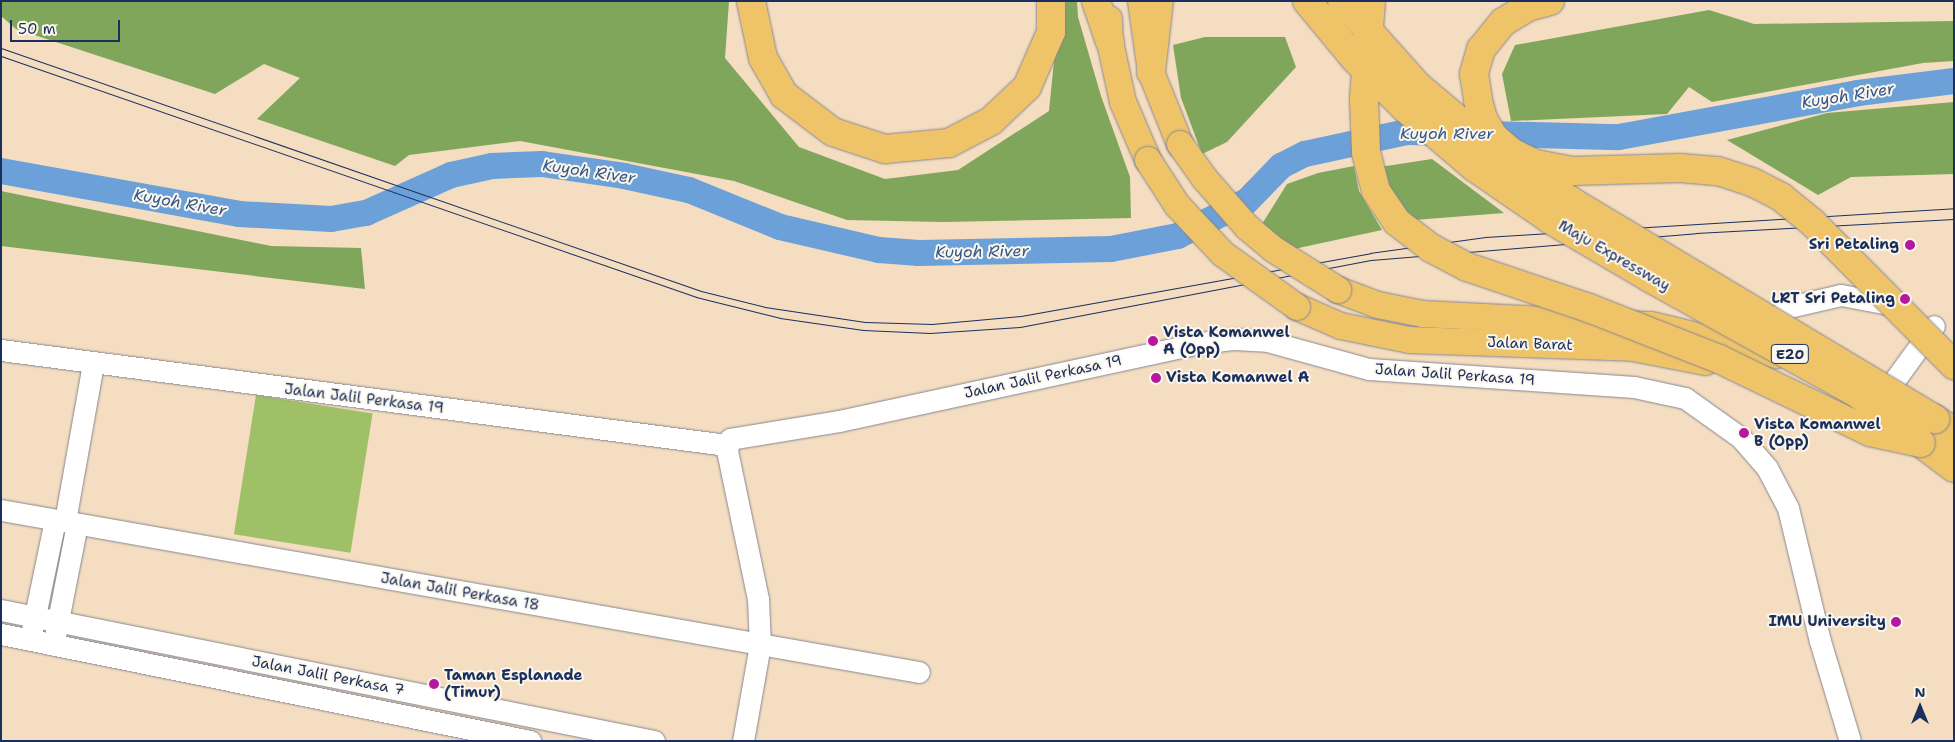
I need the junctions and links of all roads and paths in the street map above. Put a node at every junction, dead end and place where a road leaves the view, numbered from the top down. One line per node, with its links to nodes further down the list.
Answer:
1 (751, 1): 2 (highway)
2 (1051, 1)
3 (1096, 1): 11 (highway)
4 (1109, 1): 11 (main road, Jalan Barat)
5 (1141, 1): 12 (main road, Jalan Barat)
6 (1158, 1): 12 (highway)
7 (1307, 1): 20 (highway, Maju Expressway / E20, bridge)
8 (1342, 1): 19 (highway, Maju Expressway / E20, bridge)
9 (1371, 1): 20 (highway, bridge)
10 (1550, 1): 16 (highway, bridge)
11 (1110, 42): 17 (main road, Jalan Barat, bridge)
12 (1151, 72): 13 (main road, Jalan Barat, bridge)
13 (1740, 344): 17 (street); 18 (main road, Jalan Barat); 18 (street)
14 (1, 350): 15 (street, Jalan Jalil Perkasa 19)
15 (93, 364): 21 (street, Jalan Jalil Perkasa 19); 26 (street)
16 (1954, 365)
17 (1731, 368): 18 (main road, Jalan Barat)
18 (1870, 415): 22 (main road, Jalan Barat); 24 (main road, Jalan Barat)
19 (1954, 432)
20 (1921, 443): 23 (highway, Maju Expressway / E20)
21 (726, 447): 33 (street); 38 (street, Jalan Jalil Perkasa 19)
22 (1954, 449)
23 (1954, 468)
24 (1954, 476)
25 (1, 510): 26 (street, Jalan Jalil Perkasa 18)
26 (66, 522): 28 (street); 29 (street); 33 (street, Jalan Jalil Perkasa 18)
27 (1, 610): 28 (street, Jalan Jalil Perkasa 7)
28 (34, 616): 29 (street, Jalan Jalil Perkasa 7); 31 (street)
29 (57, 622): 32 (street); 36 (street, Jalan Jalil Perkasa 7)
30 (1, 634): 31 (street, Jalan Jalil Perkasa 7)
31 (30, 641): 32 (street, Jalan Jalil Perkasa 7)
32 (53, 645): 35 (street, Jalan Jalil Perkasa 7)
33 (760, 645): 34 (street, Jalan Jalil Perkasa 18); 37 (street)
34 (919, 672)
35 (530, 741)
36 (654, 741)
37 (743, 741)
38 (1850, 741)

